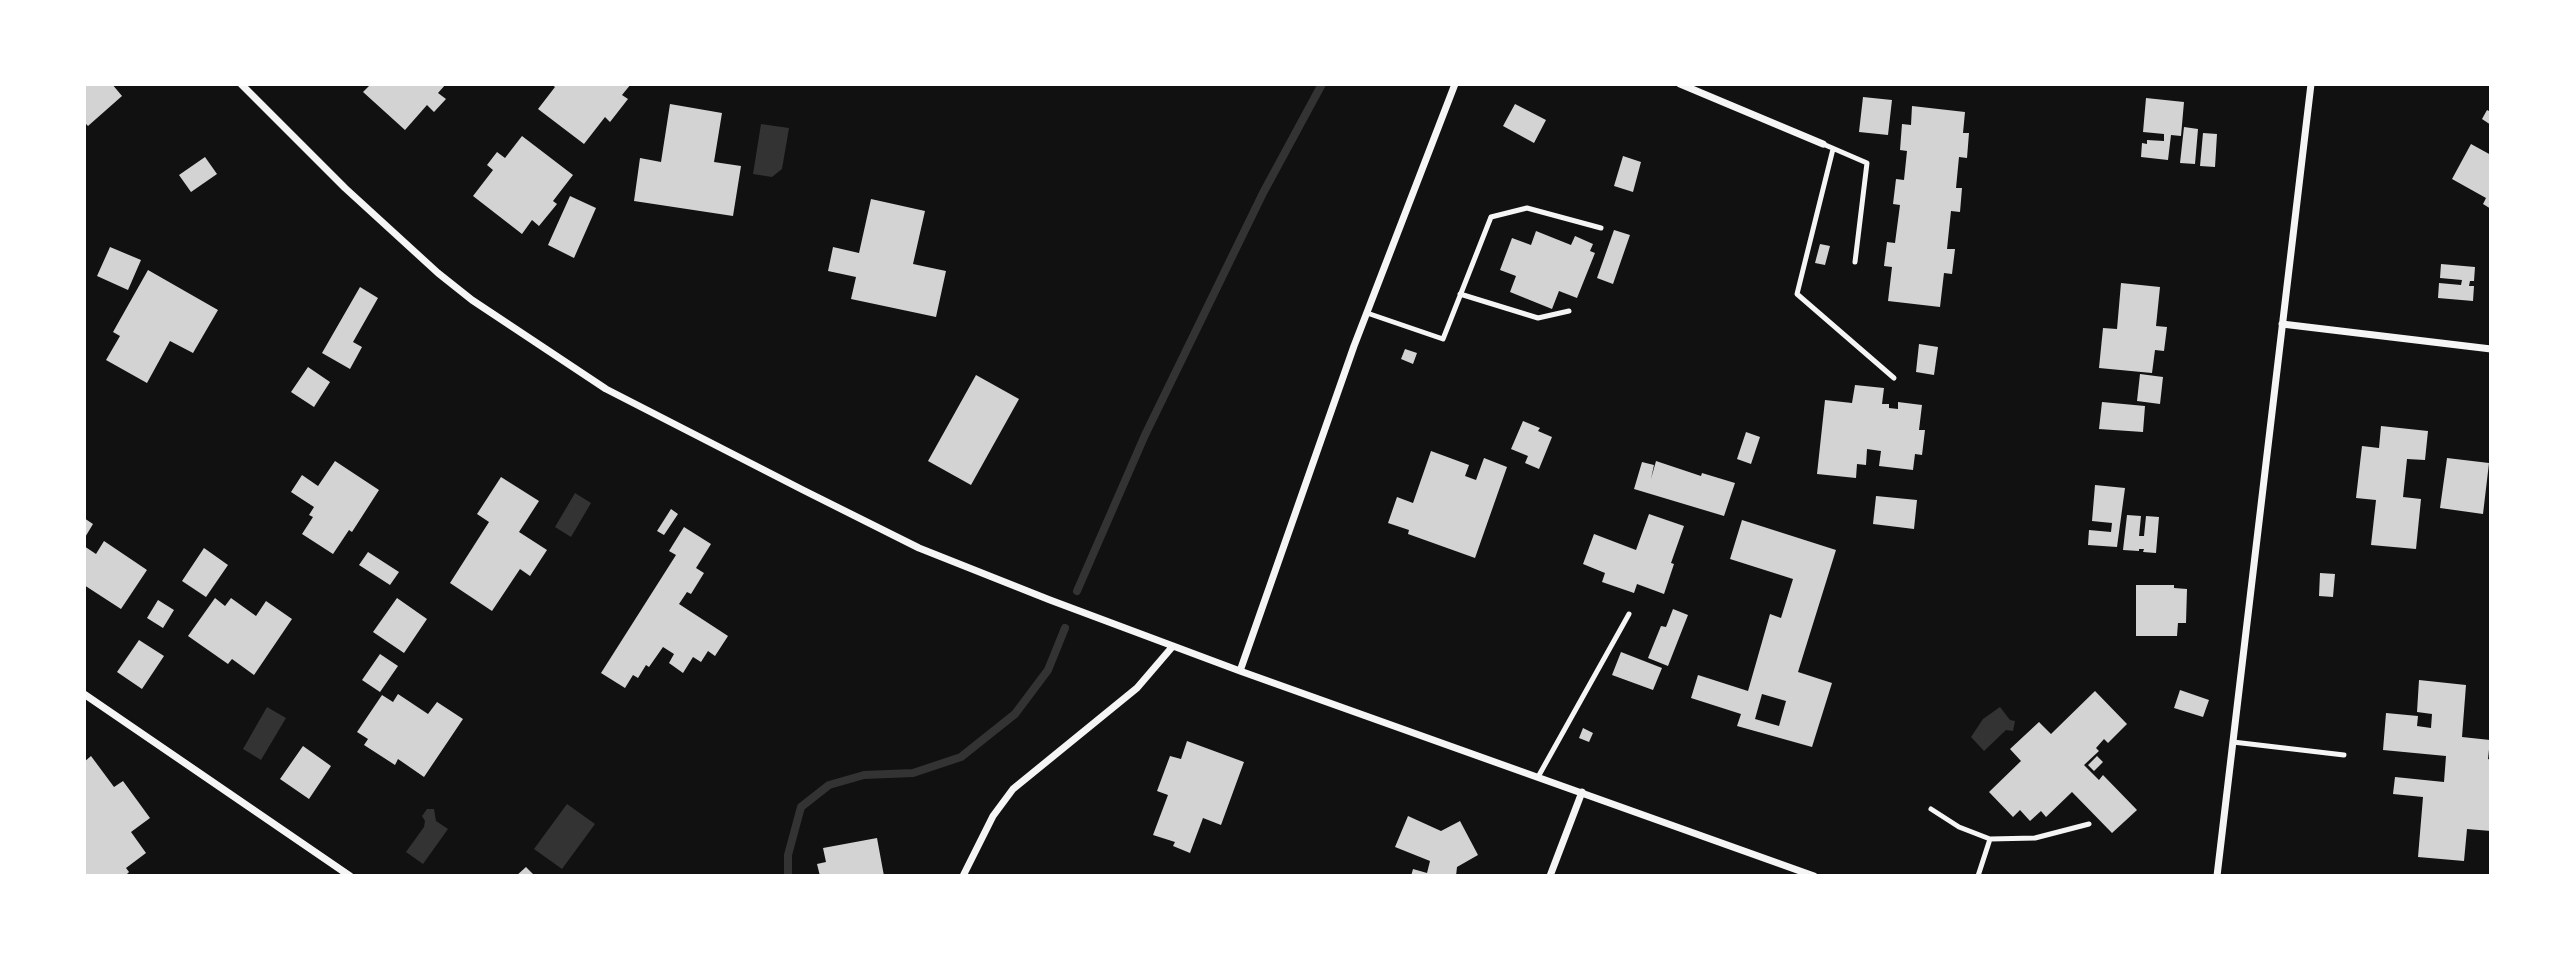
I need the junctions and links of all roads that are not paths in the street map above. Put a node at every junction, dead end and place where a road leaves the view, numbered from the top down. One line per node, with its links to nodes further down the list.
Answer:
1 (241, 84): 16 (street)
2 (1455, 84): 11 (street)
3 (1680, 84): 5 (street)
4 (2311, 84): 12 (street)
5 (1823, 144): 6 (lane)
6 (1833, 149): 8 (lane); 14 (lane)
7 (1601, 228): 9 (lane)
8 (1855, 262)
9 (1460, 294): 10 (lane); 11 (lane)
10 (1569, 311)
11 (1367, 313): 17 (street)
12 (2282, 324): 13 (street); 19 (street)
13 (2491, 349)
14 (1894, 378)
15 (1629, 614): 21 (lane)
16 (1174, 646): 17 (street); 27 (street)
17 (1240, 671): 21 (street)
18 (84, 694): 26 (street)
19 (2233, 742): 20 (lane); 31 (street)
20 (2344, 755)
21 (1538, 777): 22 (street)
22 (1582, 792): 28 (street); 29 (street)
23 (1931, 809): 25 (lane)
24 (2089, 824): 25 (lane)
25 (1990, 839): 30 (lane)
26 (350, 876)
27 (963, 876)
28 (1550, 876)
29 (1814, 876)
30 (1978, 876)
31 (2217, 876)

